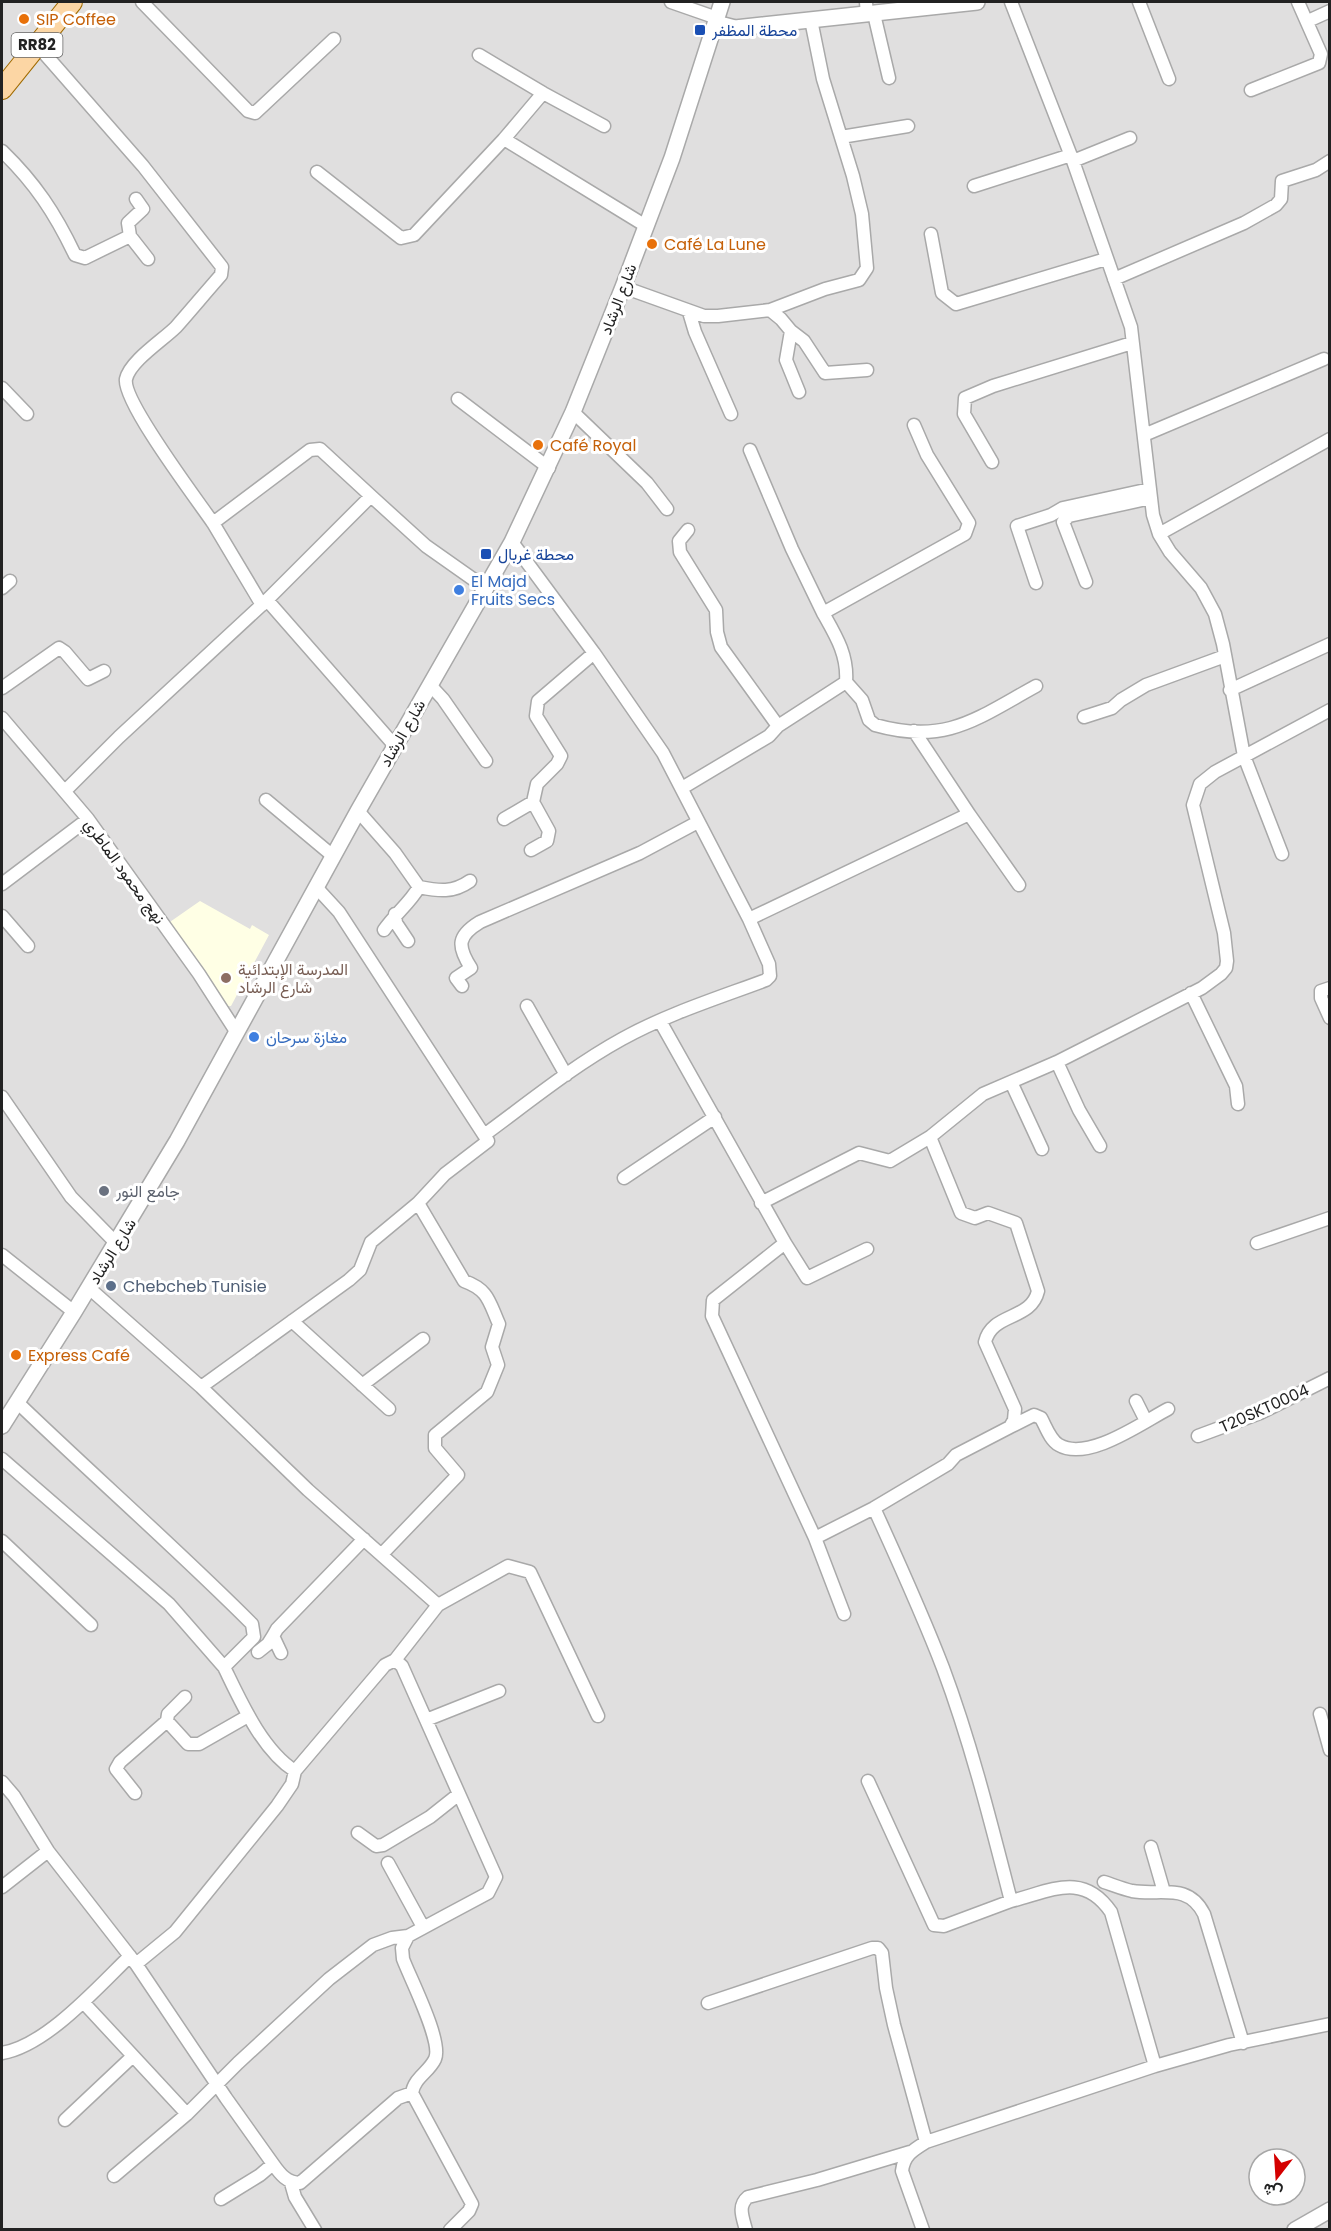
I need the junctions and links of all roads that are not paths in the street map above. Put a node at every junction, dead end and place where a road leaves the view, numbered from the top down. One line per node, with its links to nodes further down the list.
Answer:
1 (58, 2): 20 (main road, RR82)
2 (72, 2): 16 (main road, RR82)
3 (142, 2): 15 (street)
4 (671, 2): 13 (street)
5 (722, 2): 13 (street, شارع الرشاد)
6 (977, 2): 10 (street)
7 (1011, 2): 29 (street)
8 (1139, 2): 19 (street)
9 (1298, 2): 14 (street)
10 (869, 10): 12 (street); 18 (street)
11 (1329, 11): 14 (street)
12 (811, 20): 13 (street); 25 (street)
13 (717, 21): 34 (street, شارع الرشاد)
14 (1308, 21): 21 (street)
15 (334, 39)
16 (37, 45): 20 (main road, RR82); 62 (street)
17 (479, 55): 22 (street)
18 (889, 78)
19 (1169, 79)
20 (2, 84)
21 (1251, 90)
22 (543, 93): 23 (street); 27 (street)
23 (604, 126)
24 (908, 126): 25 (street)
25 (842, 138): 41 (street)
26 (1130, 138): 29 (street)
27 (504, 139): 31 (street); 34 (street)
28 (2, 151): 36 (street)
29 (1072, 158): 32 (street); 37 (street)
30 (1329, 161): 39 (street)
31 (317, 172)
32 (974, 186)
33 (136, 199): 36 (street)
34 (646, 226): 40 (street, شارع الرشاد)
35 (932, 234): 37 (street)
36 (130, 236): 38 (street)
37 (1106, 259): 39 (street)
38 (148, 260)
39 (1114, 279): 44 (street)
40 (623, 287): 42 (street); 50 (street, شارع الرشاد)
41 (770, 310): 42 (street); 43 (street)
42 (689, 312): 52 (street)
43 (791, 331): 46 (street); 48 (street)
44 (1132, 344): 54 (street); 57 (street)
45 (1324, 359): 54 (street)
46 (867, 370)
47 (2, 388): 51 (street)
48 (798, 392)
49 (458, 399): 58 (street)
50 (573, 412): 58 (street, شارع الرشاد); 61 (street)
51 (27, 414)
52 (731, 414)
53 (914, 425): 70 (street)
54 (1144, 435): 59 (street)
55 (1329, 439): 64 (street)
56 (750, 450): 70 (street)
57 (992, 462)
58 (549, 468): 65 (street, شارع الرشاد)
59 (1150, 494): 64 (street); 66 (street); 67 (street)
60 (371, 496): 62 (street); 68 (street); 69 (street)
61 (667, 509)
62 (213, 523): 69 (street)
63 (688, 530): 83 (street)
64 (1159, 534): 73 (street)
65 (512, 542): 68 (street, شارع الرشاد); 72 (street)
66 (1086, 582)
67 (1036, 583)
68 (487, 589): 76 (street, شارع الرشاد)
69 (265, 603): 85 (street); 89 (street)
70 (823, 613): 75 (street)
71 (1329, 644): 79 (street)
72 (594, 653): 88 (street); 91 (street)
73 (1225, 656): 79 (street); 81 (street)
74 (104, 671): 78 (street)
75 (846, 682): 83 (street); 84 (street)
76 (430, 686): 85 (street, شارع الرشاد); 87 (street)
77 (1036, 686): 84 (street)
78 (2, 688)
79 (1230, 690): 86 (street)
80 (1329, 710): 86 (street)
81 (1084, 717)
82 (2, 718): 89 (street, نهج محمود الماطري)
83 (778, 726): 88 (street)
84 (914, 731): 93 (street)
85 (395, 746): 92 (street, شارع الرشاد)
86 (1244, 756): 98 (street); 113 (street)
87 (486, 760)
88 (682, 788): 96 (street)
89 (66, 791): 94 (street, نهج محمود الماطري)
90 (266, 800): 99 (street)
91 (533, 802): 95 (street); 97 (street)
92 (358, 811): 99 (street, شارع الرشاد); 104 (street)
93 (969, 814): 102 (street); 107 (street)
94 (88, 819): 101 (street); 117 (street, نهج محمود الماطري)
95 (504, 819)
96 (698, 822): 107 (street); 111 (street)
97 (531, 850)
98 (1282, 854)
99 (333, 856): 103 (street, شارع الرشاد)
100 (470, 881): 104 (street)
101 (2, 884)
102 (1019, 885)
103 (316, 887): 117 (street, شارع الرشاد); 124 (street)
104 (419, 887): 105 (street)
105 (395, 914): 108 (street); 109 (street)
106 (2, 916): 110 (street)
107 (749, 919): 116 (street)
108 (384, 930)
109 (408, 941)
110 (28, 946)
111 (462, 986)
112 (1329, 988): 115 (street)
113 (1191, 993): 118 (street); 122 (street)
114 (527, 1006): 119 (street)
115 (1329, 1018)
116 (660, 1021): 119 (street); 123 (street)
117 (237, 1033): 133 (street, شارع الرشاد)
118 (1057, 1062): 120 (street); 126 (street)
119 (566, 1075): 124 (street)
120 (1011, 1082): 125 (street); 127 (street)
121 (2, 1096): 133 (street)
122 (1238, 1104)
123 (715, 1118): 128 (street); 130 (street)
124 (484, 1135): 129 (street)
125 (930, 1137): 130 (street); 150 (street)
126 (1100, 1146)
127 (1042, 1149)
128 (624, 1178)
129 (418, 1203): 139 (street); 157 (street)
130 (761, 1203): 132 (street)
131 (1329, 1218): 134 (street)
132 (785, 1243): 135 (street); 154 (street)
133 (117, 1244): 137 (street, شارع الرشاد)
134 (1257, 1244)
135 (867, 1249)
136 (2, 1255): 138 (street)
137 (89, 1288): 138 (street, شارع الرشاد); 143 (street)
138 (75, 1312): 145 (street, شارع الرشاد)
139 (292, 1321): 142 (street); 143 (street)
140 (423, 1339): 142 (street)
141 (1329, 1378): 151 (street, T20SKT0004)
142 (362, 1385): 146 (street)
143 (201, 1387): 155 (street)
144 (1136, 1401): 148 (street)
145 (18, 1403): 149 (street, شارع الرشاد); 165 (street)
146 (389, 1409)
147 (1168, 1409): 148 (street)
148 (1146, 1421): 150 (street)
149 (2, 1426)
150 (1010, 1427): 153 (street)
151 (1198, 1437)
152 (2, 1459): 165 (street)
153 (874, 1508): 154 (street); 186 (street)
154 (815, 1538): 159 (street)
155 (364, 1539): 157 (street); 161 (street)
156 (2, 1541): 160 (street)
157 (382, 1554): 158 (street)
158 (438, 1605): 164 (street); 170 (street)
159 (844, 1614)
160 (91, 1624)
161 (273, 1636): 162 (street); 163 (street)
162 (258, 1652)
163 (281, 1653)
164 (395, 1660): 171 (street); 174 (street)
165 (225, 1667): 169 (street)
166 (499, 1691): 171 (street)
167 (185, 1697): 172 (street)
168 (1320, 1714): 173 (street)
169 (248, 1716): 172 (street); 174 (street)
170 (598, 1716)
171 (426, 1720): 178 (street)
172 (167, 1721): 177 (street)
173 (1329, 1750)
174 (295, 1771): 189 (street)
175 (868, 1780): 186 (street)
176 (2, 1782): 181 (street)
177 (135, 1792)
178 (459, 1794): 179 (street); 187 (street)
179 (358, 1833)
180 (1151, 1847): 185 (street)
181 (48, 1851): 184 (street); 189 (street)
182 (388, 1863): 187 (street)
183 (1104, 1882): 185 (street)
184 (2, 1887)
185 (1164, 1892): 193 (street)
186 (1011, 1901): 196 (street)
187 (423, 1928): 188 (street)
188 (408, 1936): 197 (street); 198 (street)
189 (133, 1960): 190 (street); 197 (street)
190 (83, 2002): 194 (street); 195 (street)
191 (708, 2003): 201 (street)
192 (1329, 2024): 193 (street)
193 (1243, 2043): 196 (street)
194 (2, 2053)
195 (133, 2056): 199 (street); 200 (street)
196 (1155, 2066): 201 (street)
197 (217, 2085): 199 (street); 203 (street)
198 (412, 2092): 205 (street); 209 (street)
199 (187, 2114): 204 (street)
200 (64, 2120)
201 (926, 2142): 202 (street)
202 (911, 2151): 210 (street); 211 (street)
203 (273, 2164): 205 (street); 206 (street)
204 (114, 2176)
205 (291, 2183): 208 (street)
206 (221, 2199)
207 (1328, 2213): 212 (street)
208 (315, 2229)
209 (450, 2229)
210 (746, 2229)
211 (923, 2229)
212 (1295, 2229)

